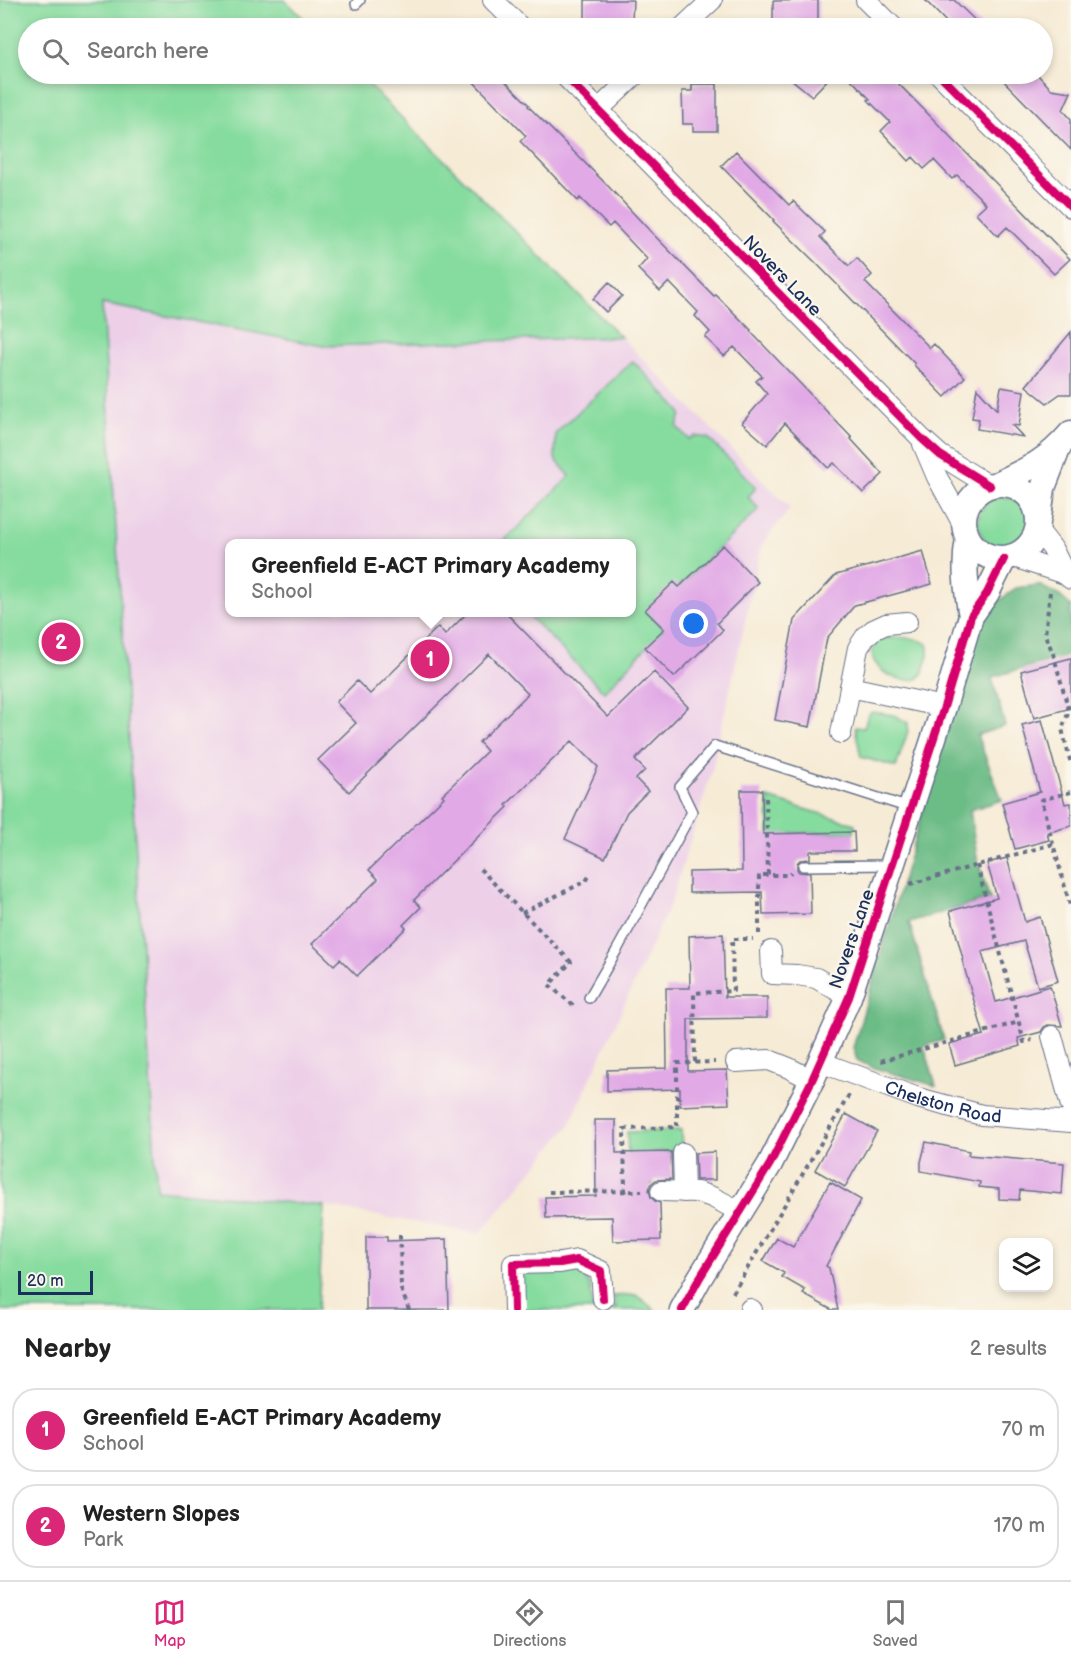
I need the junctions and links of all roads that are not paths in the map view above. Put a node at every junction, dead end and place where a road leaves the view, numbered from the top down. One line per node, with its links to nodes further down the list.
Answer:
1 (494, 0): 4 (street)
2 (712, 0): 5 (street)
3 (866, 0): 6 (street)
4 (511, 18)
5 (693, 18)
6 (884, 18)
7 (573, 84): 10 (street, Novers Lane)
8 (625, 84): 10 (street)
9 (949, 84): 11 (street)
10 (598, 110): 12 (street, Novers Lane)
11 (1071, 207)
12 (921, 438): 14 (street, Novers Lane); 16 (street, Novers Lane)
13 (1065, 440): 14 (street); 15 (street)
14 (994, 485): 15 (street); 16 (street)
15 (1039, 524): 17 (street); 18 (street)
16 (966, 532): 17 (street); 19 (street, Novers Lane)
17 (1009, 558): 18 (street); 19 (street, Novers Lane)
18 (1063, 574)
19 (971, 616): 22 (street, Novers Lane)
20 (907, 622): 21 (street)
21 (850, 687): 22 (street); 23 (street)
22 (944, 707): 24 (street, Novers Lane)
23 (841, 733)
24 (910, 808): 25 (street, Novers Lane); 29 (lane)
25 (892, 865): 26 (lane); 28 (street, Novers Lane)
26 (803, 866)
27 (771, 951): 28 (street)
28 (849, 997): 32 (street, Novers Lane)
29 (590, 998)
30 (1052, 1036): 33 (street)
31 (736, 1062): 32 (street, Chelston Road)
32 (816, 1071): 34 (street, Chelston Road); 38 (street, Novers Lane)
33 (1071, 1106)
34 (1071, 1122)
35 (682, 1153): 37 (street)
36 (661, 1191): 37 (street)
37 (684, 1192): 38 (street)
38 (741, 1212): 41 (street, Novers Lane)
39 (603, 1299): 40 (street)
40 (514, 1310)
41 (682, 1310)

